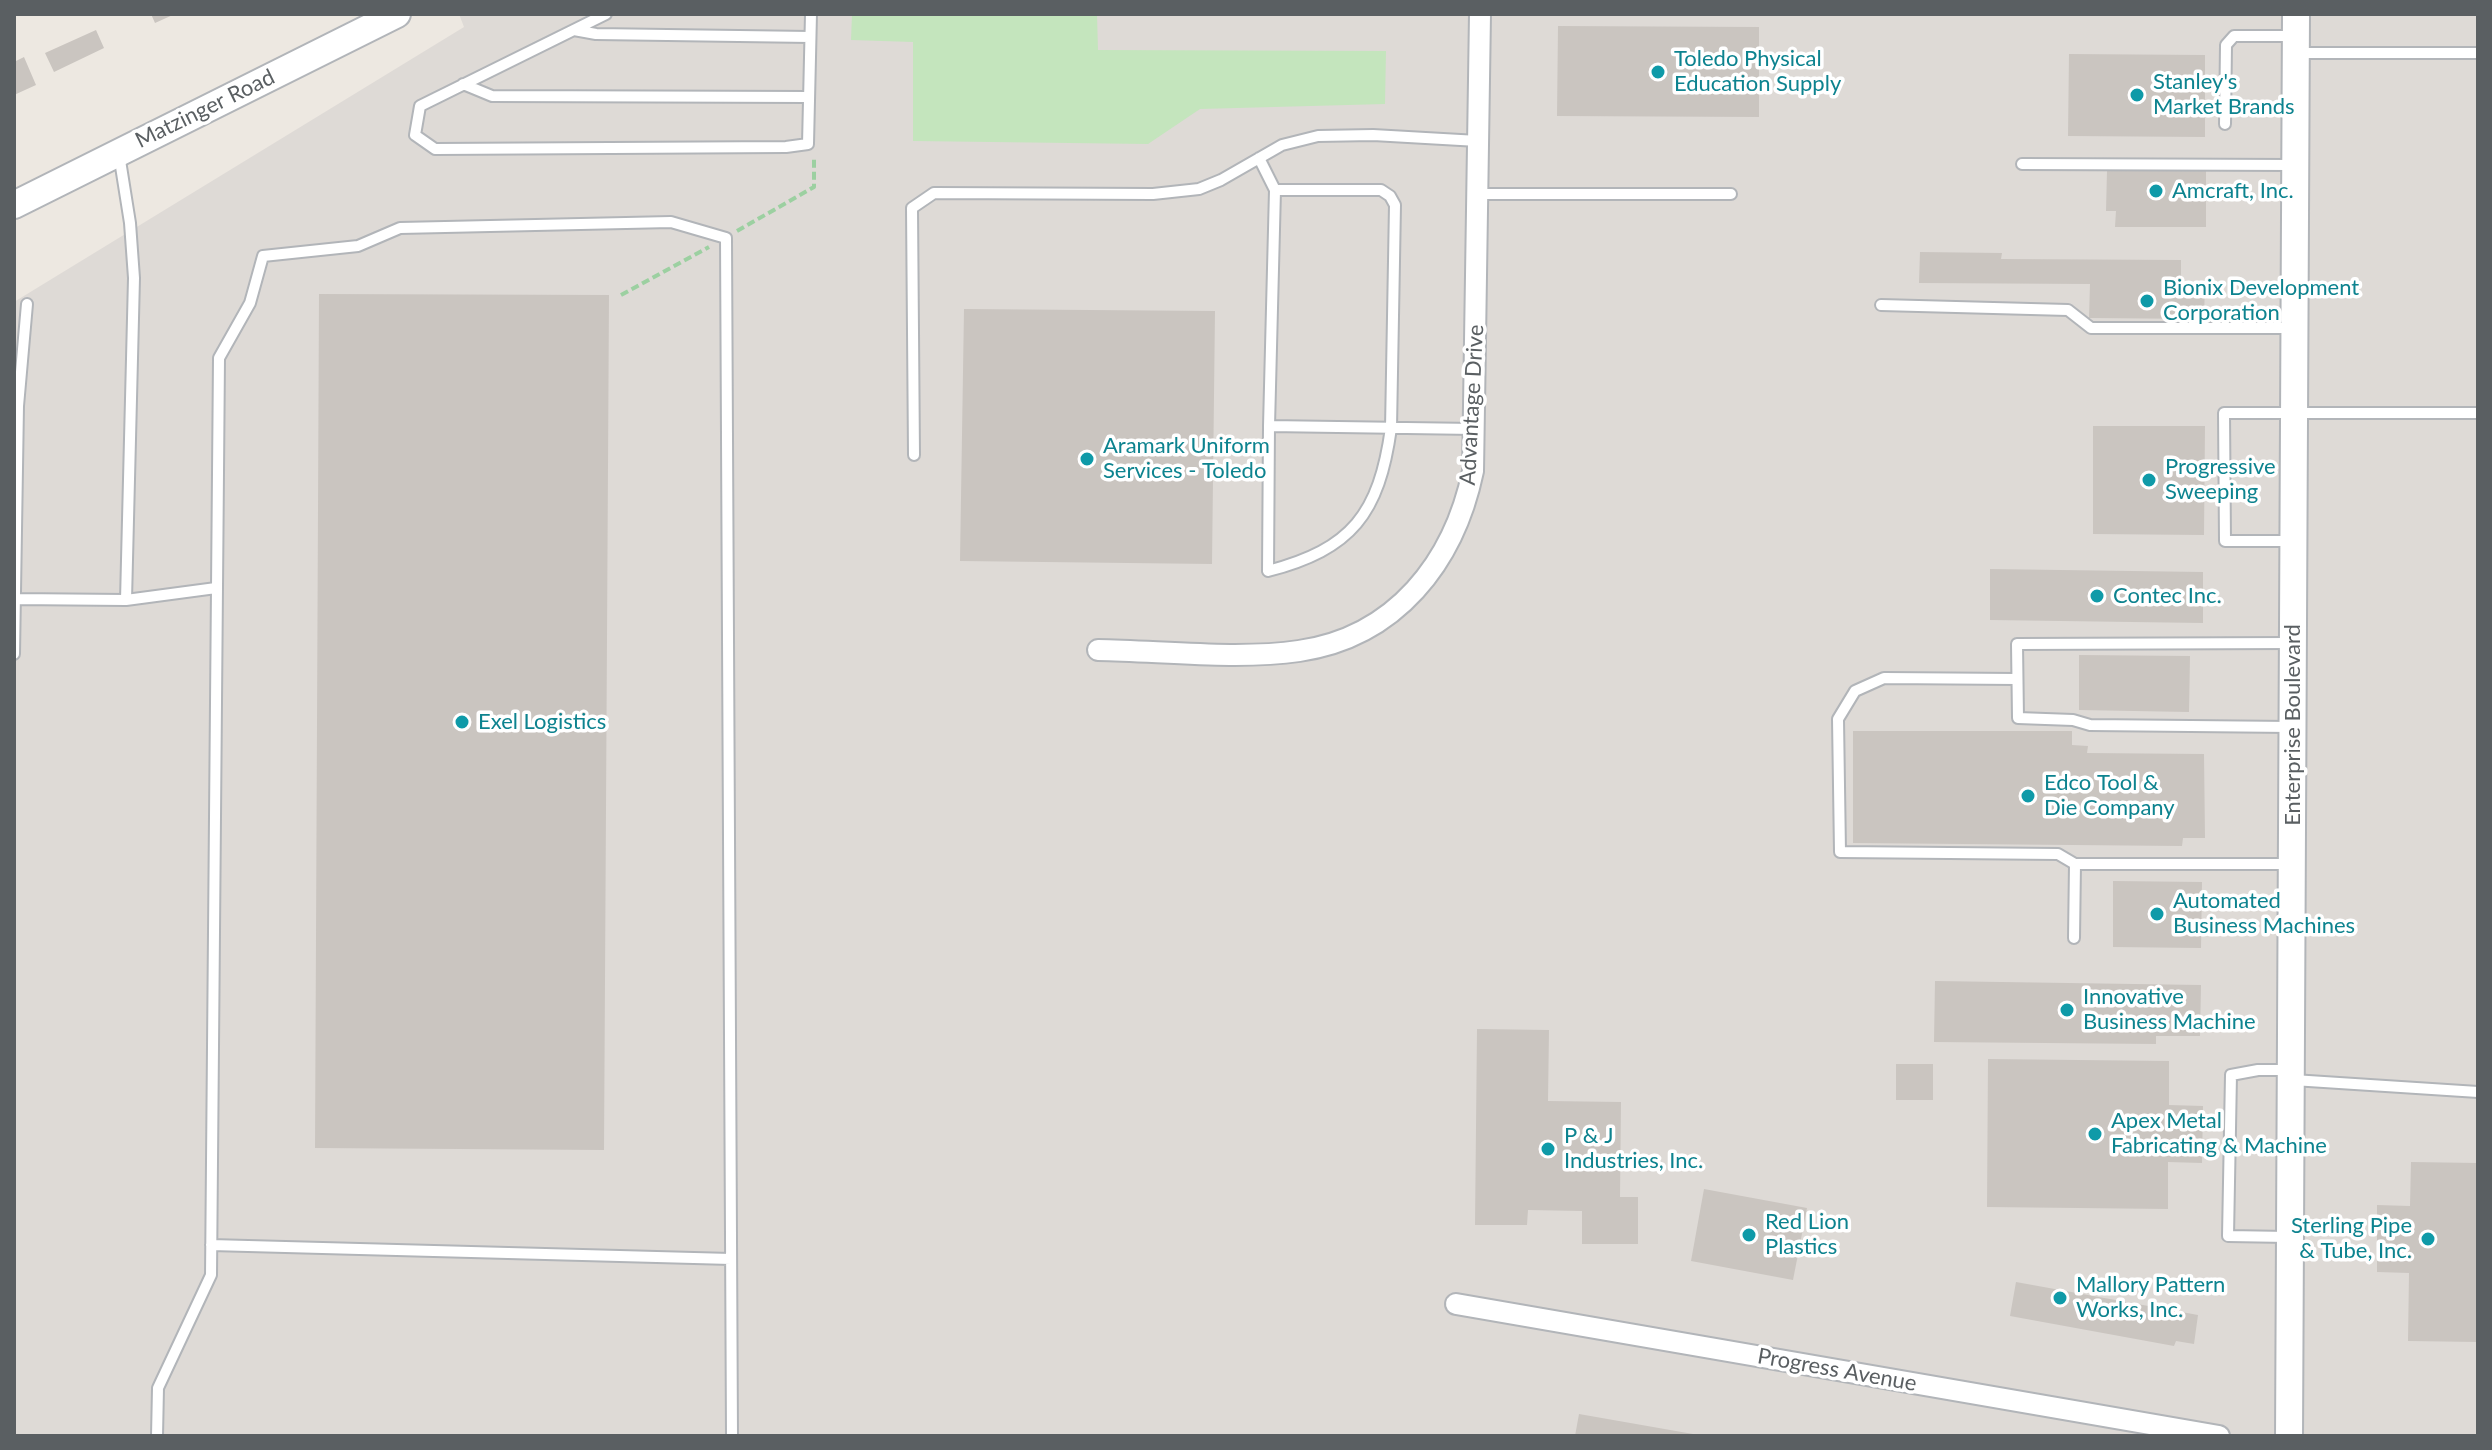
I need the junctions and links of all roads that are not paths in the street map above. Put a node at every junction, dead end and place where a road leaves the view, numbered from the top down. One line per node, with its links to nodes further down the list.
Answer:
1 (397, 14): 13 (street, Matzinger Road)
2 (606, 14): 5 (lane)
3 (811, 14): 7 (lane)
4 (1480, 14): 12 (street, Advantage Drive)
5 (574, 30): 7 (lane); 9 (lane)
6 (2296, 34): 8 (lane); 11 (lane); 16 (street, Enterprise Boulevard)
7 (810, 37): 10 (lane)
8 (2478, 53)
9 (463, 84): 10 (lane); 10 (lane)
10 (809, 97)
11 (2225, 124)
12 (1478, 141): 14 (lane); 18 (street, Advantage Drive)
13 (118, 152): 20 (street, Matzinger Road); 34 (lane)
14 (1259, 158): 17 (lane); 30 (lane)
15 (2022, 164): 16 (lane)
16 (2295, 165): 23 (street, Enterprise Boulevard)
17 (1275, 190): 27 (lane); 28 (lane)
18 (1478, 194): 19 (lane); 29 (street, Advantage Drive)
19 (1731, 194)
20 (14, 205)
21 (27, 304): 24 (lane)
22 (1881, 305): 23 (lane)
23 (2295, 328): 25 (street, Enterprise Boulevard)
24 (16, 406): 33 (lane)
25 (2294, 413): 26 (lane); 31 (street, Enterprise Boulevard); 31 (lane)
26 (2478, 413)
27 (1269, 426): 28 (lane); 28 (lane)
28 (1391, 428): 29 (lane)
29 (1475, 429): 36 (street, Advantage Drive)
30 (914, 455)
31 (2294, 541): 35 (street, Enterprise Boulevard)
32 (216, 588): 34 (lane); 46 (lane); 47 (lane)
33 (14, 599): 34 (lane); 37 (lane)
34 (126, 600)
35 (2293, 643): 38 (lane); 39 (street, Enterprise Boulevard)
36 (1098, 650)
37 (14, 654)
38 (2017, 679): 39 (lane); 40 (lane)
39 (2293, 727): 41 (street, Enterprise Boulevard)
40 (2075, 864): 41 (lane); 42 (lane)
41 (2292, 864): 43 (street, Enterprise Boulevard)
42 (2074, 938)
43 (2291, 1075): 44 (lane); 45 (street, Enterprise Boulevard); 45 (lane)
44 (2478, 1092)
45 (2290, 1237): 52 (street, Enterprise Boulevard)
46 (211, 1245): 47 (lane); 49 (lane)
47 (731, 1259): 50 (lane)
48 (1456, 1304): 51 (street, Progress Avenue)
49 (157, 1436)
50 (732, 1436)
51 (2219, 1436)
52 (2289, 1436)

